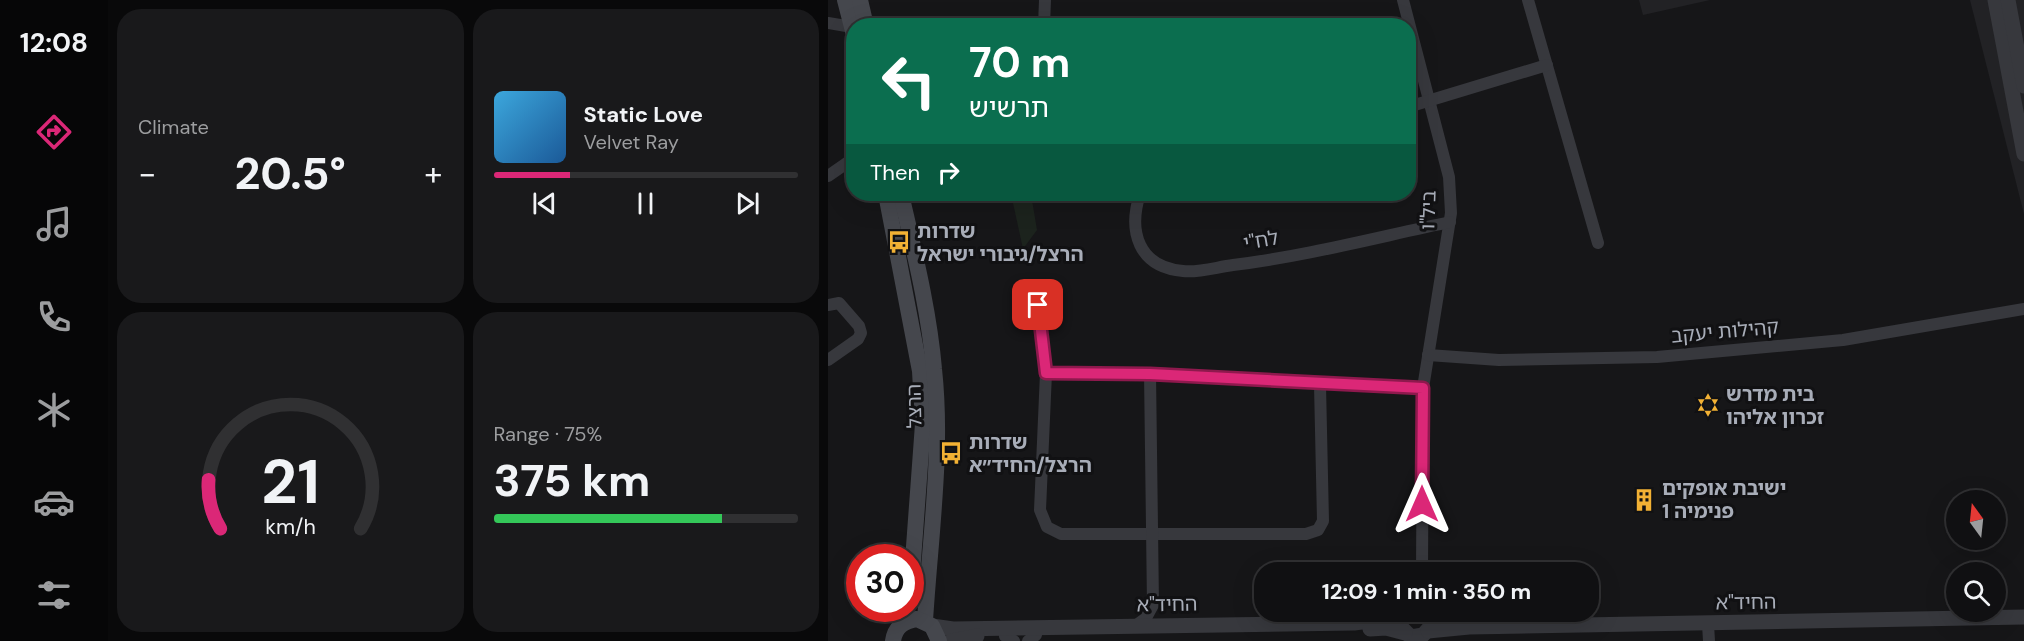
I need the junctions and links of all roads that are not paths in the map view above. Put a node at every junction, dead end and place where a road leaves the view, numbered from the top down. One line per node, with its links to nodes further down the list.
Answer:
1 (845, 0): 8 (main road)
2 (860, 0): 9 (main road)
3 (1045, 0): 10 (street)
4 (1403, 0): 11 (street, ביל"ו)
5 (1528, 0): 15 (street)
6 (1995, 0): 19 (street)
7 (2008, 0): 16 (street)
8 (852, 18)
9 (858, 18)
10 (1044, 18)
11 (1408, 18)
12 (828, 23): 13 (street)
13 (846, 27)
14 (1416, 50): 17 (street, ביל"ו)
15 (1547, 65): 17 (street); 26 (street)
16 (2024, 86)
17 (1429, 101): 18 (street); 25 (street, ביל"ו)
18 (1416, 105)
19 (2024, 154)
20 (846, 164): 21 (street)
21 (828, 176)
22 (887, 201): 37 (main road, הרצל)
23 (902, 201): 43 (main road, הרצל)
24 (1138, 201): 25 (street, לח"י)
25 (1450, 222): 30 (street, ביל"ו)
26 (1598, 243)
27 (828, 304): 31 (street)
28 (1038, 305): 32 (street)
29 (2024, 309): 30 (street, קהילות יעקב)
30 (1428, 355): 35 (street, ביל"ו)
31 (828, 360)
32 (1046, 373): 33 (street); 36 (street)
33 (1150, 374): 34 (street); 36 (street)
34 (1320, 385): 35 (street); 36 (street)
35 (1423, 388): 38 (street, ביל"ו)
36 (1151, 534): 39 (street)
37 (914, 544)
38 (1422, 562)
39 (1153, 604): 45 (street); 46 (street)
40 (2024, 617): 44 (street, החיד"א)
41 (1366, 622): 45 (street, החיד"א)
42 (1400, 622): 48 (street)
43 (923, 623): 46 (street, החיד"א); 51 (main road)
44 (1708, 624): 47 (street, החיד"א); 53 (street)
45 (1166, 625): 46 (street, החיד"א)
46 (1135, 626)
47 (1428, 627): 48 (street, החיד"א)
48 (1407, 636): 50 (street, החיד"א)
49 (1010, 638): 50 (street, החיד"א); 52 (street, החיד"א)
50 (1032, 638)
51 (893, 641)
52 (951, 641)
53 (1709, 641)

